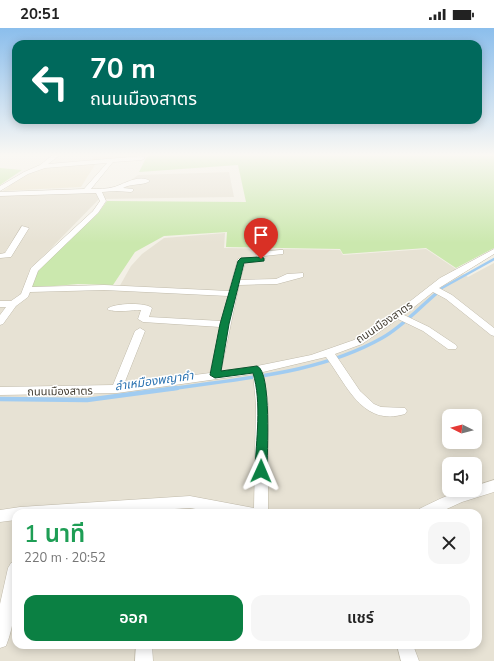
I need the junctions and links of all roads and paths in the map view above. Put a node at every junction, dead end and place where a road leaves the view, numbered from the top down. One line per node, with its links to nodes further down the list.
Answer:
1 (9, 184): 4 (street)
2 (92, 184): 6 (street)
3 (127, 184): 5 (street)
4 (0, 189)
5 (115, 189): 7 (street); 8 (street)
6 (87, 190): 8 (street); 9 (street)
7 (131, 190)
8 (98, 191): 16 (street)
9 (0, 194)
10 (25, 228): 13 (street)
11 (494, 251): 17 (street, ถนนเมืองสาตร)
12 (280, 252): 15 (street)
13 (0, 256)
14 (300, 275): 15 (street)
15 (235, 283): 18 (street)
16 (26, 290): 18 (street); 20 (street)
17 (438, 291): 22 (street, ถนนเมืองสาตร); 26 (street)
18 (233, 294): 24 (street)
19 (0, 304): 20 (street)
20 (13, 304): 23 (street)
21 (112, 309): 24 (street)
22 (400, 316): 27 (street); 28 (street, ถนนเมืองสาตร)
23 (0, 322)
24 (225, 324): 29 (street)
25 (140, 331): 31 (street)
26 (494, 333)
27 (452, 347)
28 (333, 358): 30 (street, ถนนเมืองสาตร); 33 (street)
29 (215, 375): 30 (street, ถนนเมืองสาตร); 31 (street, ถนนเมืองสาตร)
30 (258, 375): 38 (street)
31 (117, 389): 32 (street, ถนนเมืองสาตร)
32 (0, 392)
33 (401, 411)
34 (494, 486): 39 (street)
35 (146, 508): 36 (street); 37 (street)
36 (121, 509)
37 (229, 509)
38 (261, 509)
39 (432, 509)
40 (12, 514): 41 (street)
41 (0, 516)
42 (12, 586): 43 (street)
43 (0, 640)
44 (144, 649): 46 (street)
45 (406, 649): 47 (street)
46 (144, 661)
47 (410, 661)

